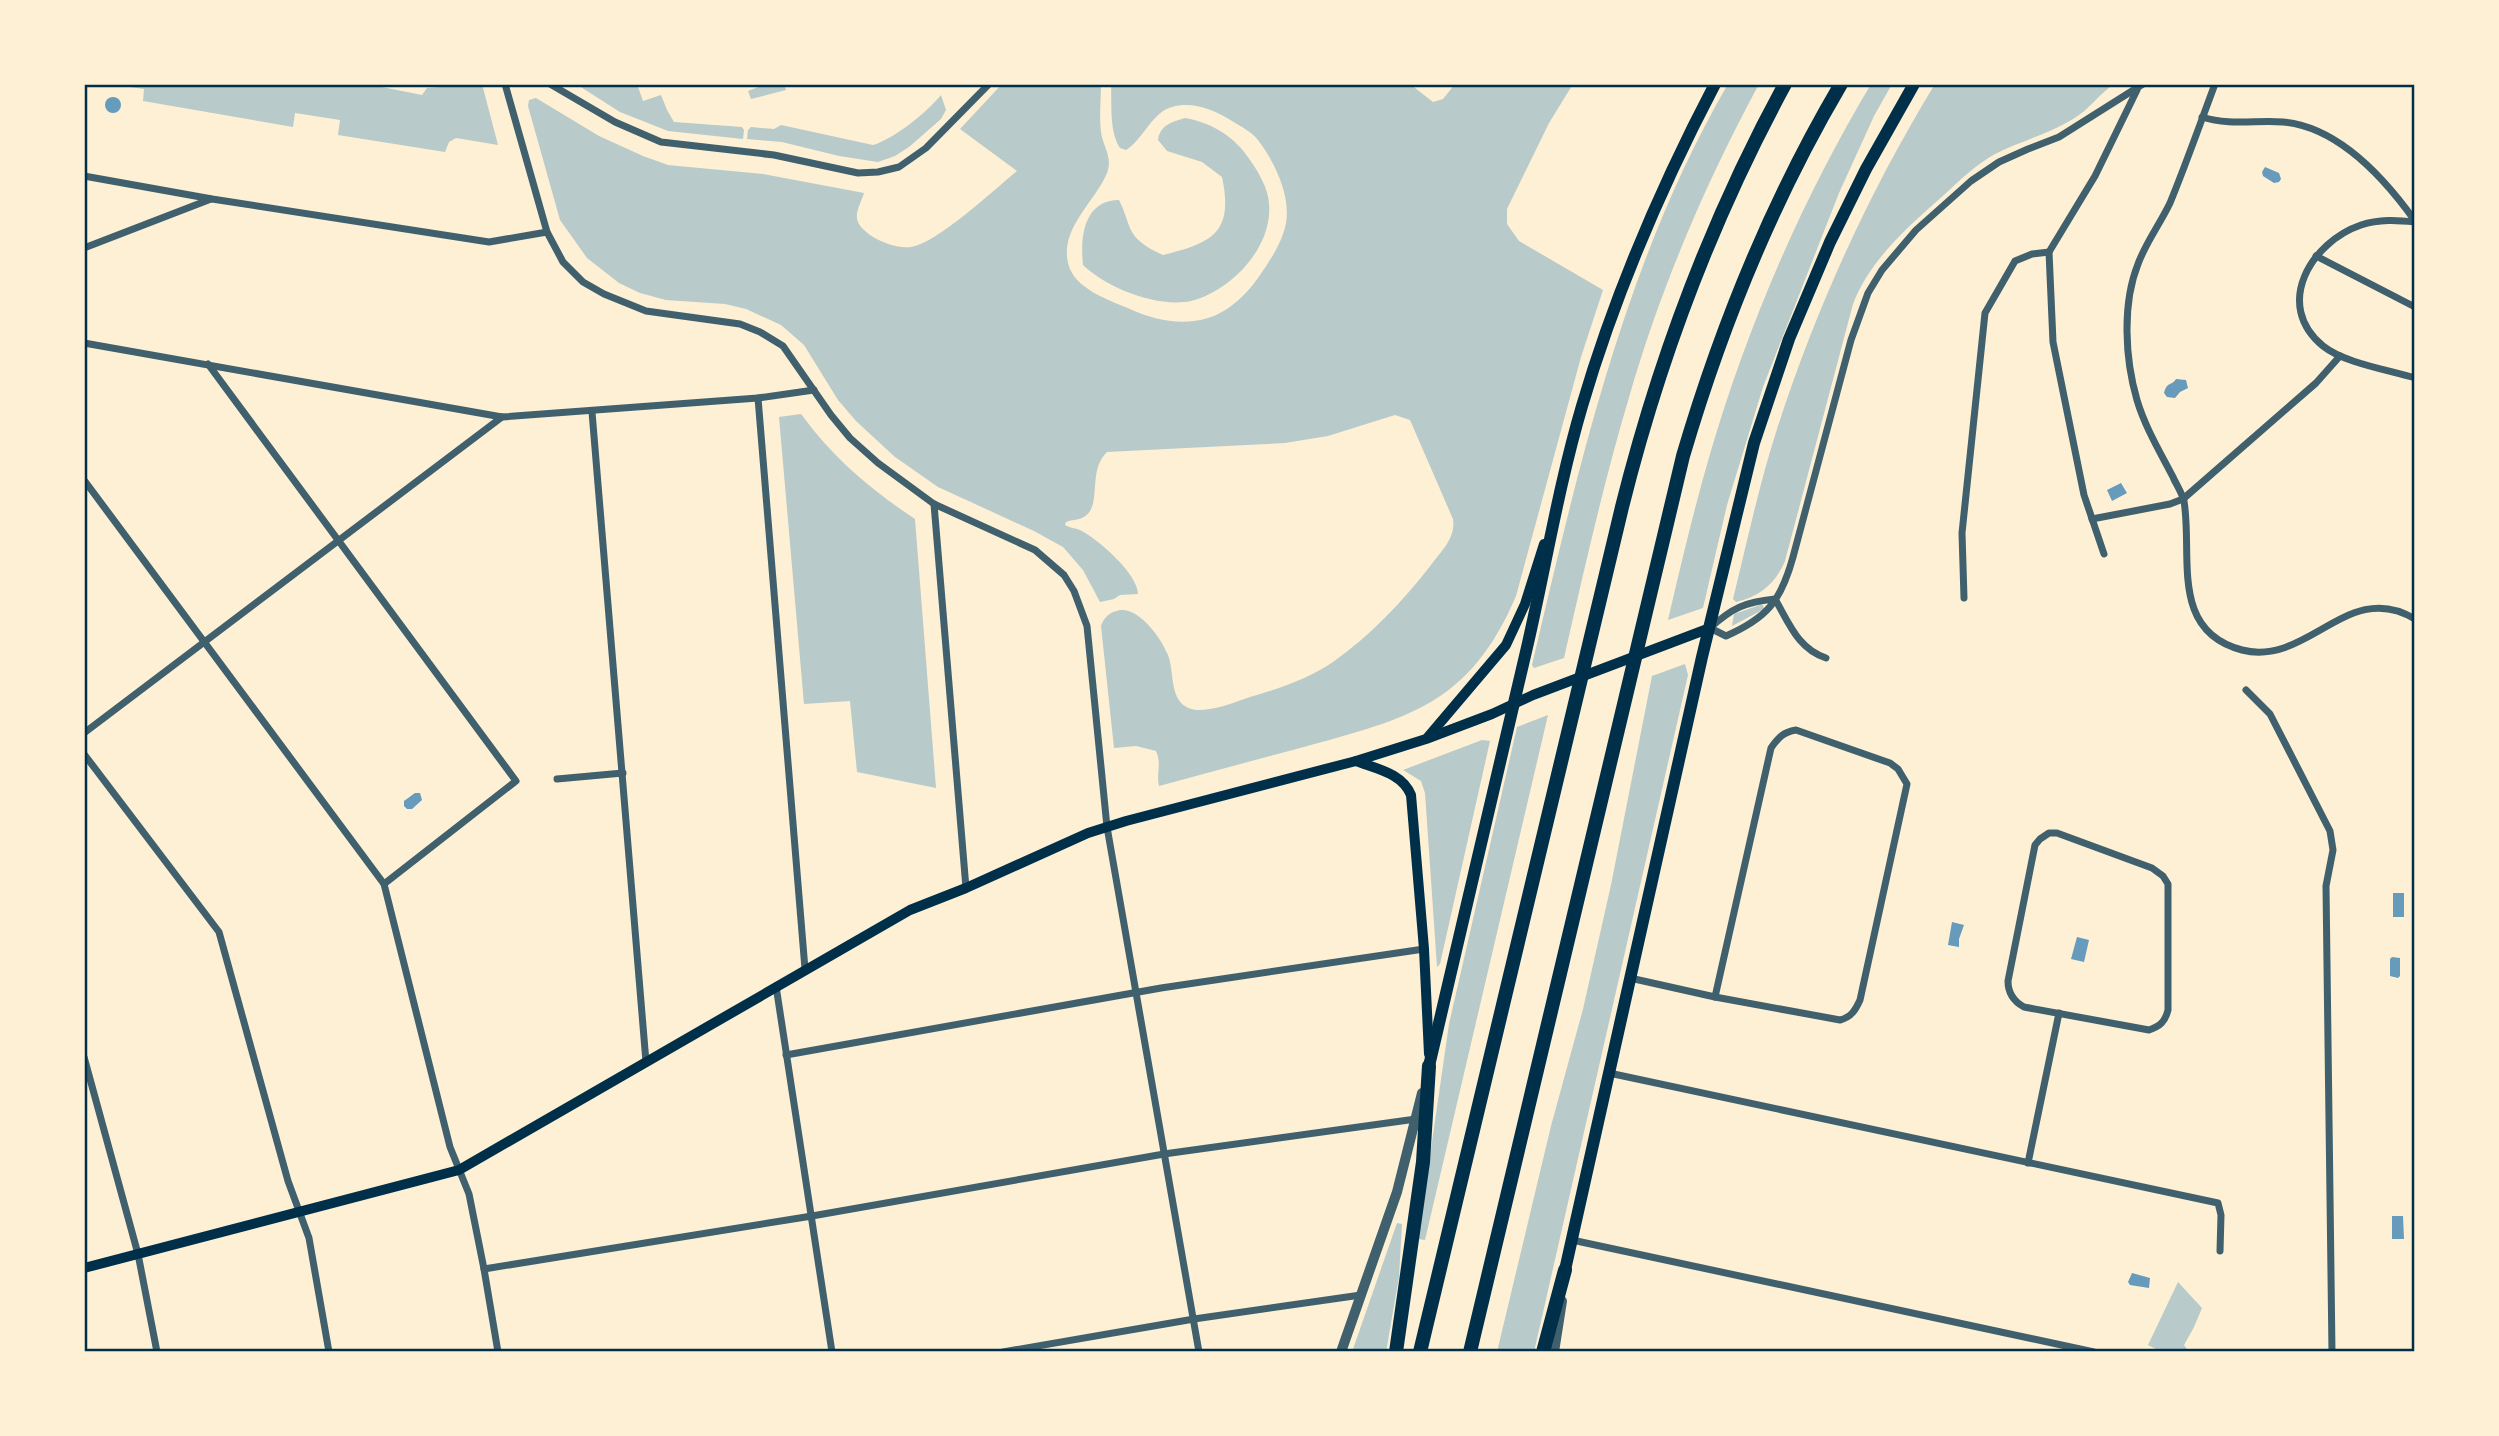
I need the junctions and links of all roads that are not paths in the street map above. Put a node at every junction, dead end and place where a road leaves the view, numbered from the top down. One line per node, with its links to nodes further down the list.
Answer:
1 (505, 84): 14 (street)
2 (550, 84): 3 (street)
3 (989, 84)
4 (1715, 84): 30 (main road)
5 (1785, 84): 85 (highway)
6 (1841, 84): 86 (highway)
7 (1914, 84): 37 (main road)
8 (2215, 84): 10 (street)
9 (2140, 87): 16 (street); 35 (street)
10 (2203, 117): 13 (street); 28 (street)
11 (84, 176): 12 (street)
12 (212, 199): 14 (street); 15 (street)
13 (2415, 222): 17 (street)
14 (547, 232): 23 (street)
15 (84, 248)
16 (2049, 252): 31 (street); 34 (street)
17 (2316, 256): 18 (street); 20 (street)
18 (2415, 307)
19 (84, 343): 21 (street)
20 (2340, 356): 22 (street); 28 (street)
21 (207, 363): 26 (street); 32 (street)
22 (2415, 378)
23 (814, 390): 24 (street); 29 (street)
24 (758, 398): 25 (street); 52 (street)
25 (592, 412): 26 (street); 46 (street)
26 (502, 417): 32 (street)
27 (84, 480): 38 (street)
28 (2183, 499): 31 (street); 36 (street)
29 (934, 504): 48 (street); 50 (street)
30 (1556, 508): 41 (main road); 43 (main road)
31 (2092, 519): 33 (street)
32 (338, 539): 38 (street); 49 (street)
33 (2104, 554)
34 (1964, 598)
35 (1775, 599): 37 (street); 37 (street); 39 (street)
36 (2415, 620)
37 (1710, 628): 41 (main road); 53 (main road)
38 (205, 640): 42 (street); 49 (street)
39 (1826, 658)
40 (2246, 690): 90 (street)
41 (1513, 704): 43 (main road); 61 (main road)
42 (84, 733)
43 (1426, 739): 45 (main road)
44 (84, 754): 67 (street)
45 (1356, 761): 48 (main road); 51 (main road)
46 (623, 773): 47 (street); 60 (street)
47 (557, 779)
48 (1107, 827): 50 (main road); 55 (street)
49 (384, 884): 66 (street)
50 (966, 888): 52 (main road)
51 (1424, 949): 55 (street); 61 (main road)
52 (805, 969): 54 (main road)
53 (1630, 978): 56 (street); 62 (main road)
54 (776, 986): 58 (street); 60 (main road)
55 (1136, 993): 58 (street); 64 (street)
56 (1715, 997): 56 (street)
57 (2059, 1013): 57 (street); 65 (street)
58 (786, 1055): 68 (street)
59 (84, 1058): 71 (street)
60 (646, 1062): 66 (main road)
61 (1429, 1066): 63 (street); 84 (highway)
62 (1609, 1073): 65 (street); 69 (main road)
63 (1416, 1119): 64 (street); 75 (street)
64 (1164, 1154): 68 (street); 76 (street)
65 (2028, 1163): 70 (street)
66 (459, 1170): 67 (main road); 73 (street)
67 (300, 1212): 71 (main road); 78 (street)
68 (812, 1216): 73 (street); 80 (street)
69 (1572, 1240): 74 (main road); 89 (street)
70 (2220, 1251)
71 (138, 1254): 72 (main road); 77 (street)
72 (84, 1268)
73 (484, 1269): 79 (street)
74 (1565, 1270): 87 (highway); 88 (street)
75 (1362, 1295): 76 (street); 83 (street)
76 (1194, 1319): 81 (street); 82 (street)
77 (157, 1352)
78 (329, 1352)
79 (498, 1352)
80 (832, 1352)
81 (1003, 1352)
82 (1199, 1352)
83 (1341, 1352)
84 (1396, 1352)
85 (1420, 1352)
86 (1470, 1352)
87 (1543, 1352)
88 (1555, 1352)
89 (2094, 1352)
90 (2332, 1352)

